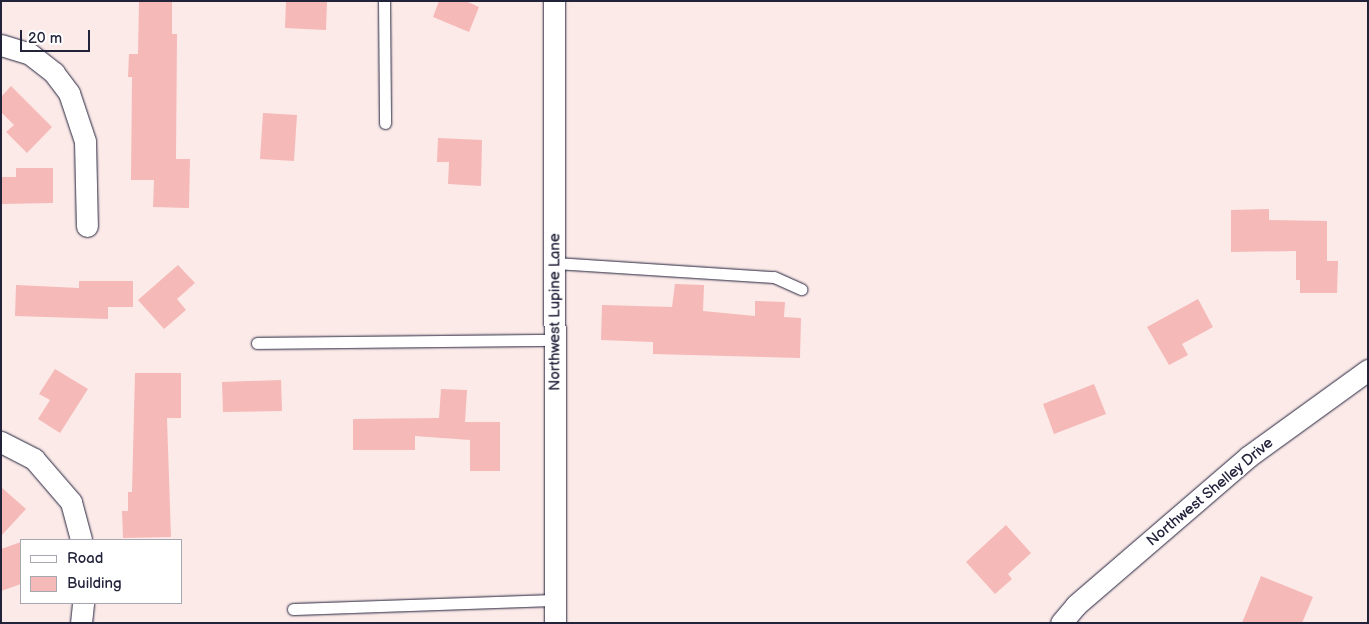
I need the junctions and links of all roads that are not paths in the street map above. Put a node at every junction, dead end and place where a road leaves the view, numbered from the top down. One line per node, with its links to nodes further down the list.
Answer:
1 (384, 1): 4 (lane)
2 (554, 1): 6 (street, Northwest Lupine Lane)
3 (1, 45): 5 (street)
4 (385, 123)
5 (87, 226)
6 (555, 263): 7 (lane); 8 (street, Northwest Lupine Lane)
7 (802, 289)
8 (555, 340): 9 (lane); 13 (street, Northwest Lupine Lane)
9 (257, 343)
10 (1368, 370): 18 (street, Northwest Shelley Drive)
11 (1, 442): 12 (street)
12 (81, 539)
13 (555, 600): 15 (lane); 17 (street, Northwest Lupine Lane)
14 (84, 604): 16 (street)
15 (293, 609)
16 (81, 623)
17 (555, 623)
18 (1061, 623)

